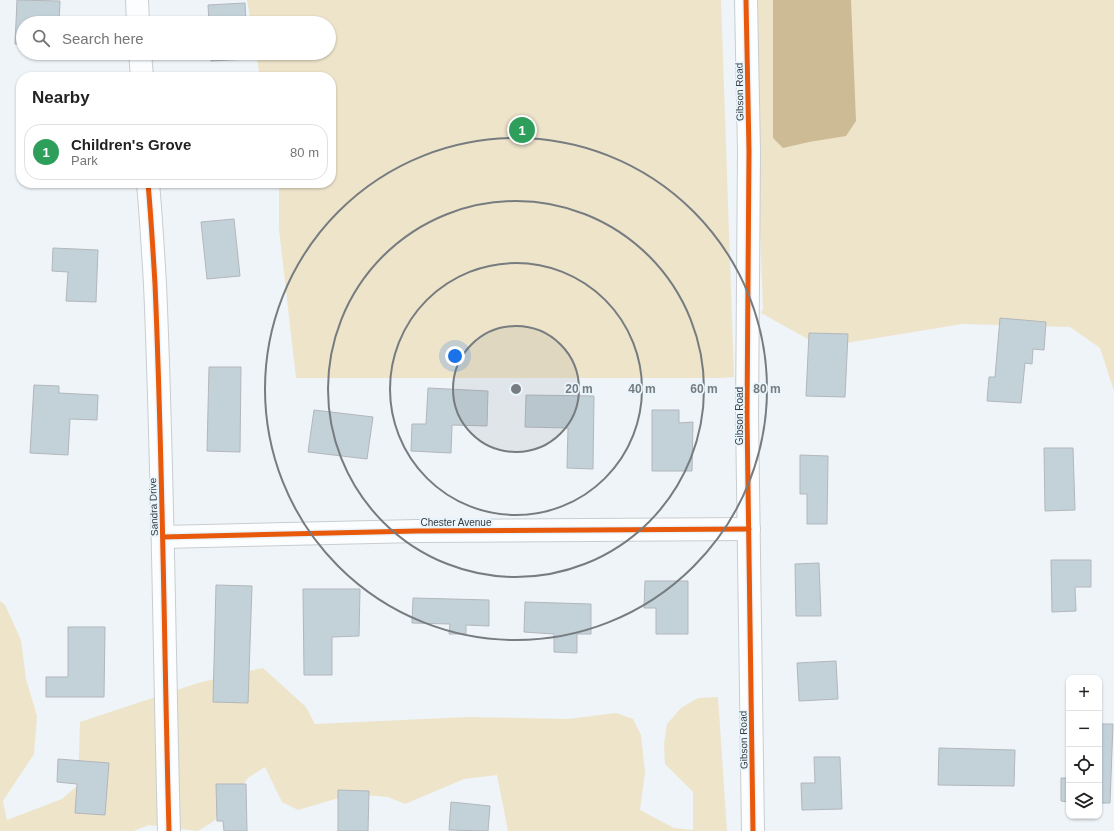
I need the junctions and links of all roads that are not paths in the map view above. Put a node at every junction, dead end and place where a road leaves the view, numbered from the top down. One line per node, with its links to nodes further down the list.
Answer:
1 (137, 0): 3 (street)
2 (746, 0): 7 (street, Gibson Road)
3 (138, 16)
4 (141, 60): 5 (street)
5 (142, 72)
6 (148, 188): 8 (street, Sandra Drive)
7 (749, 529): 8 (street, Chester Avenue); 10 (street, Gibson Road)
8 (163, 537): 9 (street, Sandra Drive)
9 (169, 831)
10 (753, 831)

